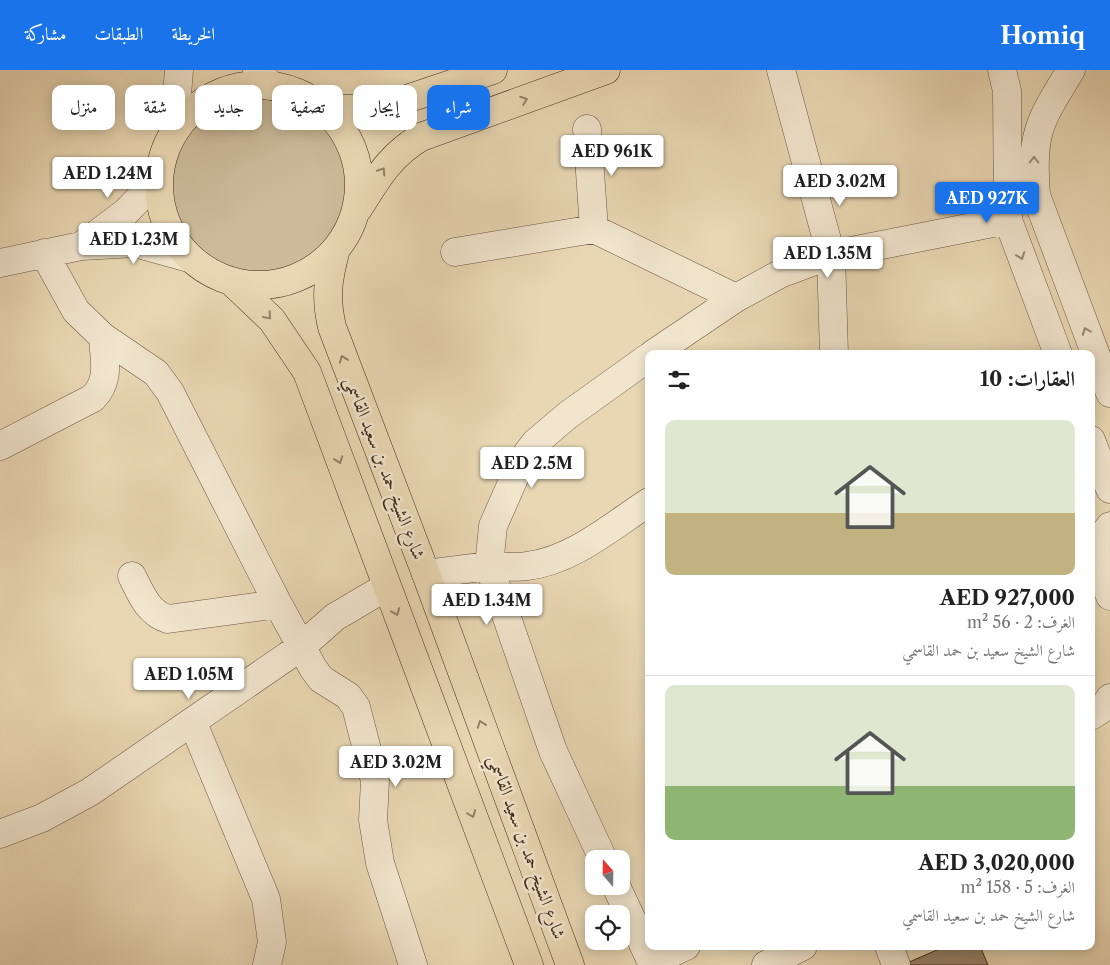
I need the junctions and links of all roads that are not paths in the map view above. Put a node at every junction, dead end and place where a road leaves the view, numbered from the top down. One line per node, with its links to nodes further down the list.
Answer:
1 (179, 70): 12 (street)
2 (493, 70): 9 (main road)
3 (606, 70): 14 (main road, one-way to 3)
4 (781, 70): 21 (street)
5 (1002, 70): 15 (street)
6 (1071, 70): 31 (street, one-way to 6)
7 (264, 78): 8 (main road); 12 (main road)
8 (279, 85)
9 (343, 109)
10 (587, 129): 16 (street)
11 (342, 130): 14 (main road)
12 (174, 132): 13 (main road)
13 (158, 178): 17 (street); 22 (main road)
14 (356, 212): 18 (main road)
15 (1008, 220): 21 (street); 30 (street, one-way to 30)
16 (594, 228): 19 (street); 25 (street)
17 (81, 246): 20 (street); 22 (street)
18 (336, 248): 24 (main road); 41 (main road, شارع الشيخ حمد بن سعيد القاسمي, one-way to 18)
19 (455, 252)
20 (44, 253): 23 (street); 26 (street)
21 (831, 255): 25 (street); 29 (street)
22 (189, 258): 24 (main road)
23 (0, 263)
24 (232, 282): 43 (main road, one-way to 43)
25 (736, 298): 27 (street)
26 (103, 337): 35 (street); 45 (street)
27 (681, 345): 28 (street)
28 (665, 350)
29 (834, 350)
30 (1057, 350)
31 (1094, 350)
32 (1095, 353): 34 (street, one-way to 32)
33 (645, 360): 40 (street)
34 (1110, 393)
35 (0, 446)
36 (1095, 451): 37 (street)
37 (1110, 488)
38 (645, 505): 40 (street)
39 (1110, 526): 44 (street)
40 (489, 566): 41 (street); 51 (street)
41 (426, 574): 63 (main road, شارع الشيخ حمد بن سعيد القاسمي, one-way to 41)
42 (132, 576): 45 (street)
43 (386, 587): 46 (street); 59 (main road, one-way to 59)
44 (1110, 596)
45 (278, 604): 46 (street)
46 (302, 646): 49 (street); 62 (street)
47 (1110, 698): 48 (street)
48 (1095, 713)
49 (193, 723): 50 (street); 61 (street)
50 (0, 834)
51 (599, 850)
52 (625, 895): 53 (street)
53 (639, 909): 54 (street)
54 (645, 934)
55 (649, 950): 60 (street)
56 (678, 950): 60 (street)
57 (795, 950): 64 (street)
58 (890, 950): 65 (street)
59 (526, 958)
60 (652, 963)
61 (267, 965)
62 (413, 965)
63 (570, 965)
64 (766, 965)
65 (896, 965)

